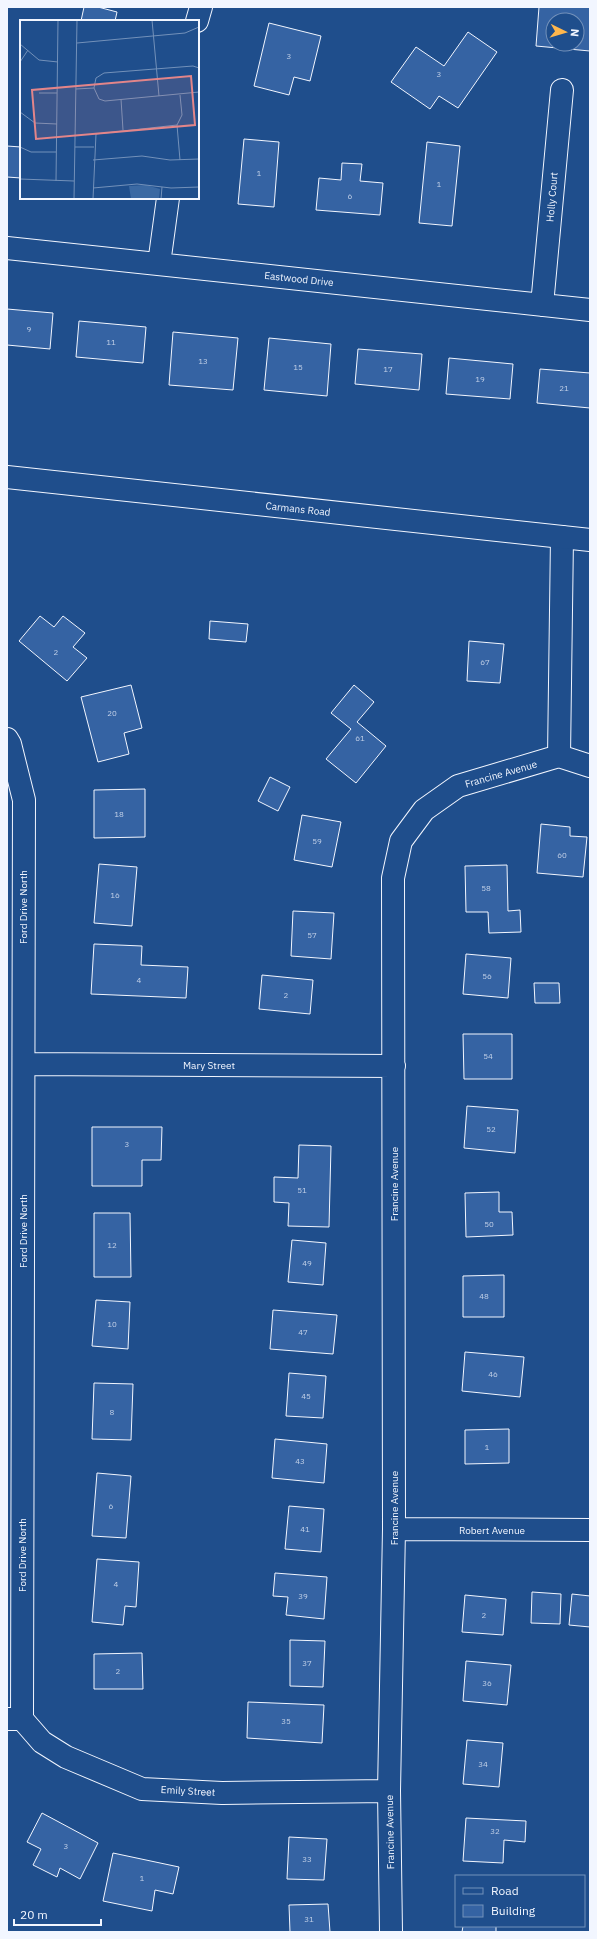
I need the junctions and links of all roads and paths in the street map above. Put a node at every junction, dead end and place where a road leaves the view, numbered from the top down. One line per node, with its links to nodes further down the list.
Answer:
1 (201, 7): 2 (street)
2 (197, 20)
3 (562, 90): 7 (street, Holly Court)
4 (168, 199): 6 (street)
5 (7, 248): 6 (street, Eastwood Drive)
6 (158, 264): 7 (street, Eastwood Drive)
7 (542, 305): 8 (street, Eastwood Drive)
8 (590, 310)
9 (7, 477): 10 (street, Carmans Road)
10 (562, 537): 11 (street, Carmans Road); 13 (street)
11 (590, 540)
12 (9, 742): 15 (street, Ford Drive North)
13 (559, 756): 14 (street); 16 (street, Francine Avenue)
14 (590, 766)
15 (24, 1064): 16 (street, Mary Street); 19 (street, Ford Drive North)
16 (394, 1066): 17 (street, Francine Avenue)
17 (394, 1529): 18 (street, Robert Avenue); 20 (street, Francine Avenue)
18 (590, 1530)
19 (14, 1718): 20 (street, Emily Street)
20 (390, 1791): 21 (street, Francine Avenue)
21 (391, 1932)

